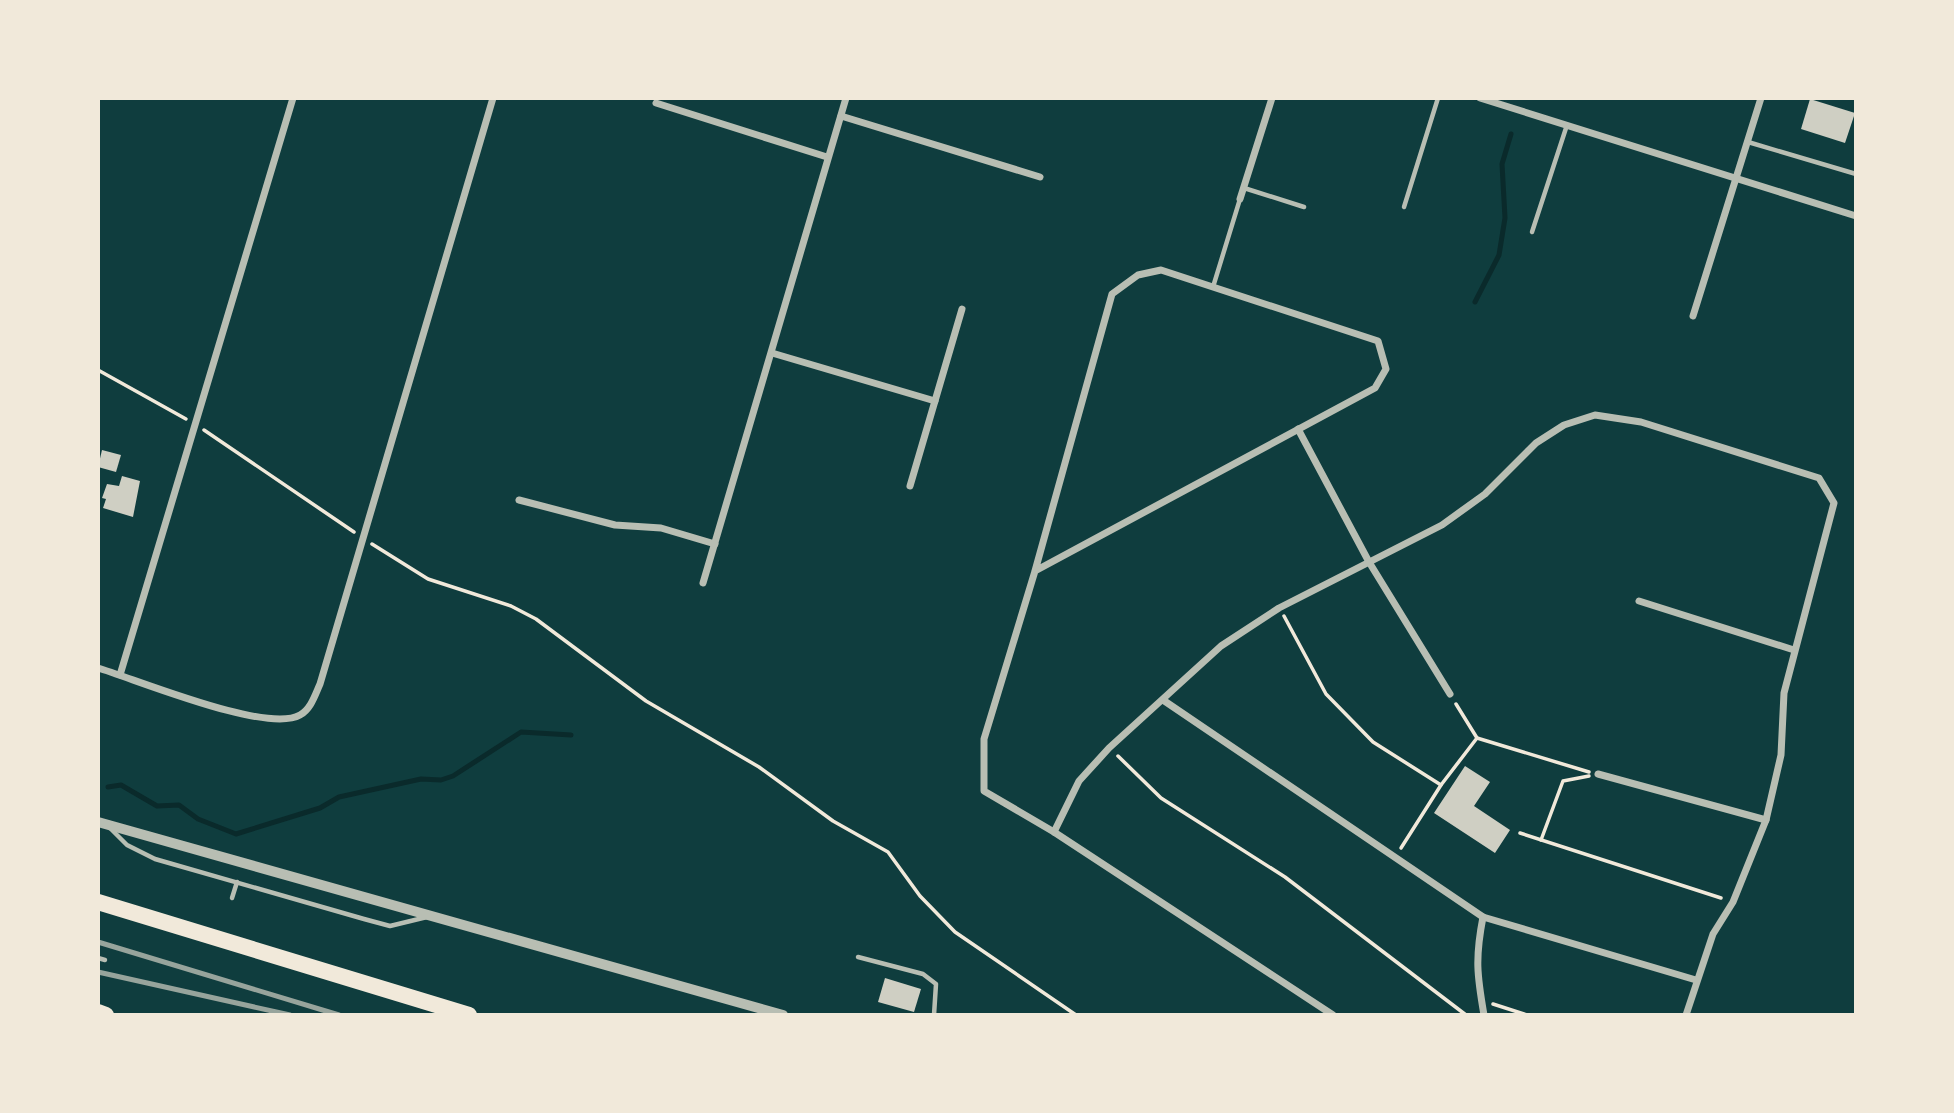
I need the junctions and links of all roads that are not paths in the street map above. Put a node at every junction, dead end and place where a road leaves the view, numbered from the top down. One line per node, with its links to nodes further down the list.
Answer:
1 (293, 98): 37 (street)
2 (493, 98): 37 (street)
3 (846, 98): 9 (street)
4 (1272, 98): 16 (street)
5 (1438, 98): 19 (lane)
6 (1480, 98): 10 (street)
7 (1761, 98): 11 (street)
8 (656, 103): 12 (street)
9 (841, 116): 12 (street); 14 (street)
10 (1567, 125): 15 (street); 21 (lane)
11 (1747, 142): 13 (lane); 15 (street)
12 (828, 157): 25 (street)
13 (1856, 174)
14 (1040, 177)
15 (1736, 178): 20 (street); 24 (street)
16 (1244, 188): 17 (street); 18 (lane)
17 (1240, 199): 22 (lane)
18 (1304, 207)
19 (1404, 207)
20 (1856, 216)
21 (1532, 232)
22 (1213, 287): 27 (street); 32 (street)
23 (962, 309): 26 (street)
24 (1693, 316)
25 (772, 354): 26 (street); 30 (street)
26 (935, 401): 28 (street)
27 (1298, 429): 31 (street); 32 (street)
28 (910, 486)
29 (519, 500): 30 (street)
30 (715, 544): 33 (street)
31 (1369, 562): 35 (street); 38 (street); 39 (street)
32 (1035, 571): 43 (street)
33 (703, 583)
34 (1639, 601): 35 (street)
35 (1794, 650): 41 (street)
36 (98, 668): 37 (street)
37 (120, 675)
38 (1450, 694)
39 (1163, 700): 43 (street); 48 (street)
40 (1598, 774): 41 (street)
41 (1766, 820): 52 (street)
42 (102, 824): 44 (lane); 47 (street)
43 (1055, 832): 58 (street)
44 (237, 882): 45 (lane); 47 (lane)
45 (232, 898)
46 (98, 902): 55 (highway)
47 (431, 916): 56 (street)
48 (1483, 917): 52 (street); 59 (street)
49 (858, 957): 57 (lane)
50 (98, 958): 51 (lane)
51 (105, 960)
52 (1696, 980): 60 (street)
53 (98, 1013): 54 (highway)
54 (106, 1015)
55 (469, 1015)
56 (783, 1015)
57 (934, 1015)
58 (1333, 1015)
59 (1484, 1015)
60 (1686, 1015)

